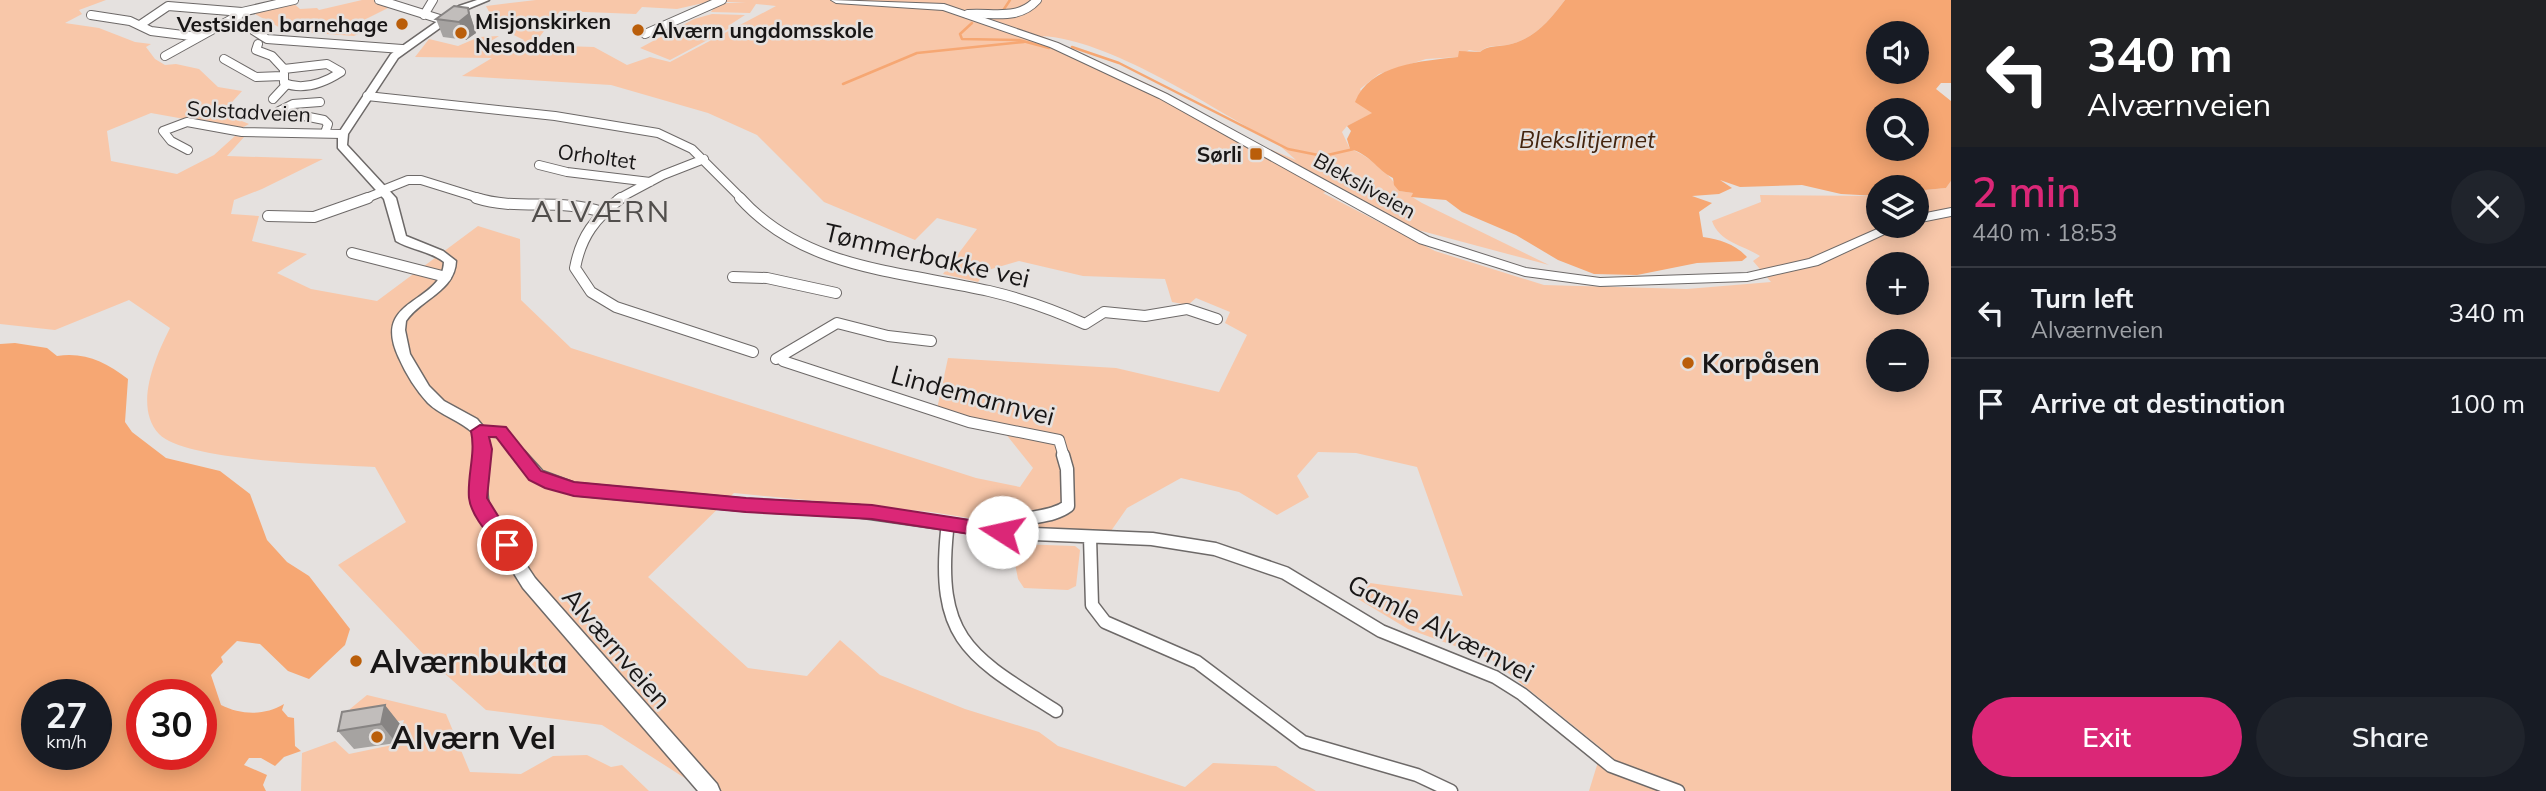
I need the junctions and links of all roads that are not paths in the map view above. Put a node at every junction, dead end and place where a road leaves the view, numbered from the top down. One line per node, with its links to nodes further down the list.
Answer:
1 (293, 0): 8 (street)
2 (379, 0): 11 (street)
3 (433, 0): 11 (street)
4 (485, 0): 13 (main road)
5 (722, 0): 15 (street)
6 (836, 0): 9 (main road, Bleksliveien)
7 (1037, 0): 9 (street)
8 (242, 12): 12 (street); 14 (street)
9 (968, 14): 38 (main road, Bleksliveien)
10 (91, 15): 14 (street)
11 (424, 15): 13 (street)
12 (234, 18): 16 (street); 18 (street)
13 (443, 20): 18 (main road)
14 (140, 24): 16 (street)
15 (645, 34)
16 (199, 37): 19 (street)
17 (258, 44): 21 (street)
18 (402, 49): 22 (main road)
19 (165, 56)
20 (223, 59): 21 (street)
21 (284, 77): 21 (street); 23 (street)
22 (367, 96): 28 (main road); 30 (street, Tømmerbakke vei)
23 (273, 99)
24 (320, 102): 26 (street, Solstadveien)
25 (269, 108): 26 (street)
26 (281, 108): 27 (street, Solstadveien)
27 (325, 133): 28 (street, Solstadveien); 29 (street, Solstadveien)
28 (343, 134): 33 (main road)
29 (188, 150)
30 (704, 159): 32 (street, Orholtet); 43 (street, Tømmerbakke vei)
31 (539, 165): 32 (street, Orholtet)
32 (650, 182): 34 (street, Orholtet)
33 (383, 190): 34 (street); 36 (street); 40 (main road)
34 (602, 212): 45 (street)
35 (1951, 212): 37 (main road)
36 (268, 216)
37 (1929, 216)
38 (1868, 238)
39 (352, 253): 40 (street)
40 (446, 277): 46 (main road)
41 (733, 277): 42 (street)
42 (836, 293)
43 (1217, 319)
44 (931, 341): 48 (street, Lindemannvei)
45 (753, 352)
46 (480, 431): 48 (street, Gamle Alværnvei); 51 (main road, Alværnveien)
47 (947, 531): 50 (street)
48 (1002, 532): 49 (street, Gamle Alværnvei)
49 (1090, 537): 52 (street); 53 (street, Gamle Alværnvei)
50 (1056, 711)
51 (710, 791)
52 (1451, 791)
53 (1678, 791)

